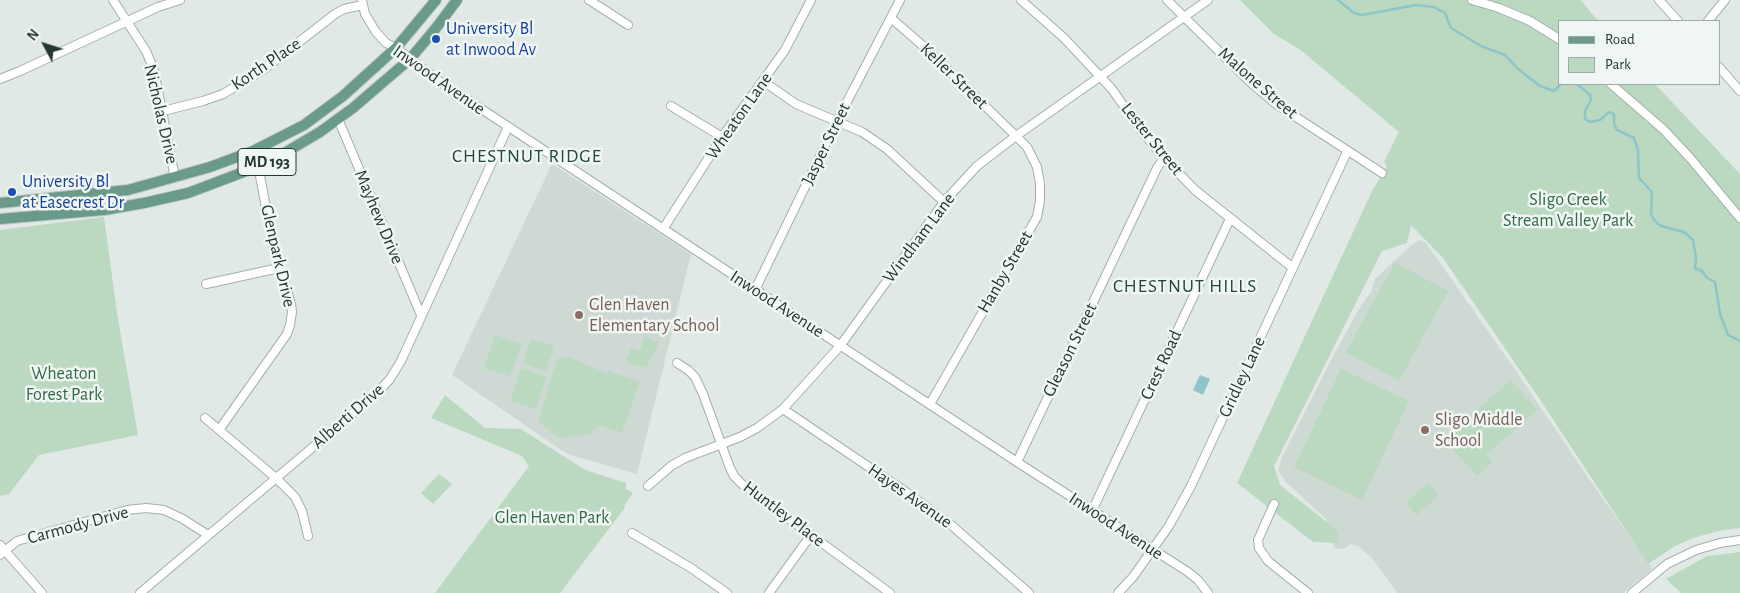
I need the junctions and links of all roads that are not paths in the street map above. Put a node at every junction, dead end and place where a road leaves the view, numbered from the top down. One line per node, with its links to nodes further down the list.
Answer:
1 (113, 0): 19 (street, Nicholas Drive)
2 (180, 0): 19 (street)
3 (436, 0): 22 (main road, MD 193)
4 (457, 0): 23 (main road, MD 193)
5 (589, 0): 20 (street)
6 (811, 0): 27 (street, Wheaton Lane)
7 (900, 0): 16 (street, Jasper Street)
8 (1021, 0): 25 (street, Lester Street)
9 (1167, 0): 15 (street, Malone Street)
10 (1208, 0): 15 (street, Windham Lane)
11 (1472, 0): 21 (street)
12 (1659, 0): 17 (street)
13 (1725, 0): 18 (street)
14 (362, 3): 22 (street, Inwood Avenue); 31 (street, Korth Place)
15 (1184, 17): 25 (street, Windham Lane); 38 (street, Malone Street)
16 (891, 18): 33 (street, Jasper Street); 35 (street, Keller Street)
17 (1677, 20)
18 (1709, 20)
19 (127, 21): 26 (street); 31 (street, Nicholas Drive)
20 (628, 25)
21 (1558, 38)
22 (396, 48): 23 (street, Inwood Avenue); 37 (main road, MD 193)
23 (410, 59): 32 (main road, MD 193); 34 (street, Inwood Avenue)
24 (1720, 68): 29 (street)
25 (1100, 77): 35 (street, Windham Lane); 39 (street, Lester Street)
26 (0, 79)
27 (763, 81): 33 (street); 36 (street, Wheaton Lane)
28 (1611, 85): 45 (street)
29 (1740, 91)
30 (671, 106): 36 (street)
31 (163, 110): 42 (street, Nicholas Drive)
32 (338, 119): 40 (main road, MD 193); 53 (street, Mayhew Drive)
33 (838, 121): 43 (street); 52 (street, Jasper Street)
34 (508, 127): 48 (street, Inwood Avenue); 53 (street, Alberti Drive)
35 (1016, 136): 43 (street, Windham Lane); 56 (street, Hanby Street)
36 (722, 137): 48 (street, Wheaton Lane)
37 (253, 151): 40 (street, Glenpark Drive); 42 (main road, MD 193)
38 (1347, 152): 41 (street, Malone Street); 50 (street, Gridley Lane)
39 (1164, 158): 47 (street, Lester Street); 61 (street, Gleason Street)
40 (257, 167): 46 (main road, MD 193); 49 (street, Glenpark Drive)
41 (1382, 173)
42 (175, 178): 44 (main road, MD 193)
43 (944, 202): 54 (street, Windham Lane)
44 (0, 203)
45 (1740, 218)
46 (0, 219)
47 (1230, 219): 50 (street, Lester Street); 65 (street, Crest Road)
48 (663, 229): 52 (street, Inwood Avenue)
49 (279, 268): 51 (street); 59 (street, Glenpark Drive)
50 (1293, 268): 72 (street, Gridley Lane)
51 (206, 284)
52 (755, 290): 54 (street, Inwood Avenue)
53 (421, 315): 62 (street, Alberti Drive)
54 (840, 346): 56 (street, Inwood Avenue); 57 (street, Windham Lane)
55 (676, 363): 60 (street, Huntley Place)
56 (930, 404): 61 (street, Inwood Avenue)
57 (783, 409): 60 (street, Windham Lane); 78 (street, Hayes Avenue)
58 (204, 418): 59 (street)
59 (219, 430): 62 (street)
60 (722, 444): 63 (street, Windham Lane); 68 (street, Huntley Place)
61 (1017, 462): 65 (street, Inwood Avenue)
62 (276, 478): 67 (street, Alberti Drive); 69 (street)
63 (648, 486)
64 (1274, 504): 81 (street)
65 (1092, 511): 72 (street, Inwood Avenue)
66 (632, 533): 75 (street)
67 (208, 535): 71 (street, Carmody Drive); 74 (street, Alberti Drive)
68 (811, 535): 76 (street); 77 (street, Huntley Place)
69 (308, 536)
70 (1740, 540): 82 (street)
71 (2, 550): 73 (street)
72 (1152, 550): 79 (street, Gridley Lane); 80 (street, Inwood Avenue)
73 (42, 593)
74 (140, 593)
75 (727, 593)
76 (769, 593)
77 (890, 593)
78 (1029, 593)
79 (1118, 593)
80 (1208, 593)
81 (1308, 593)
82 (1632, 593)

